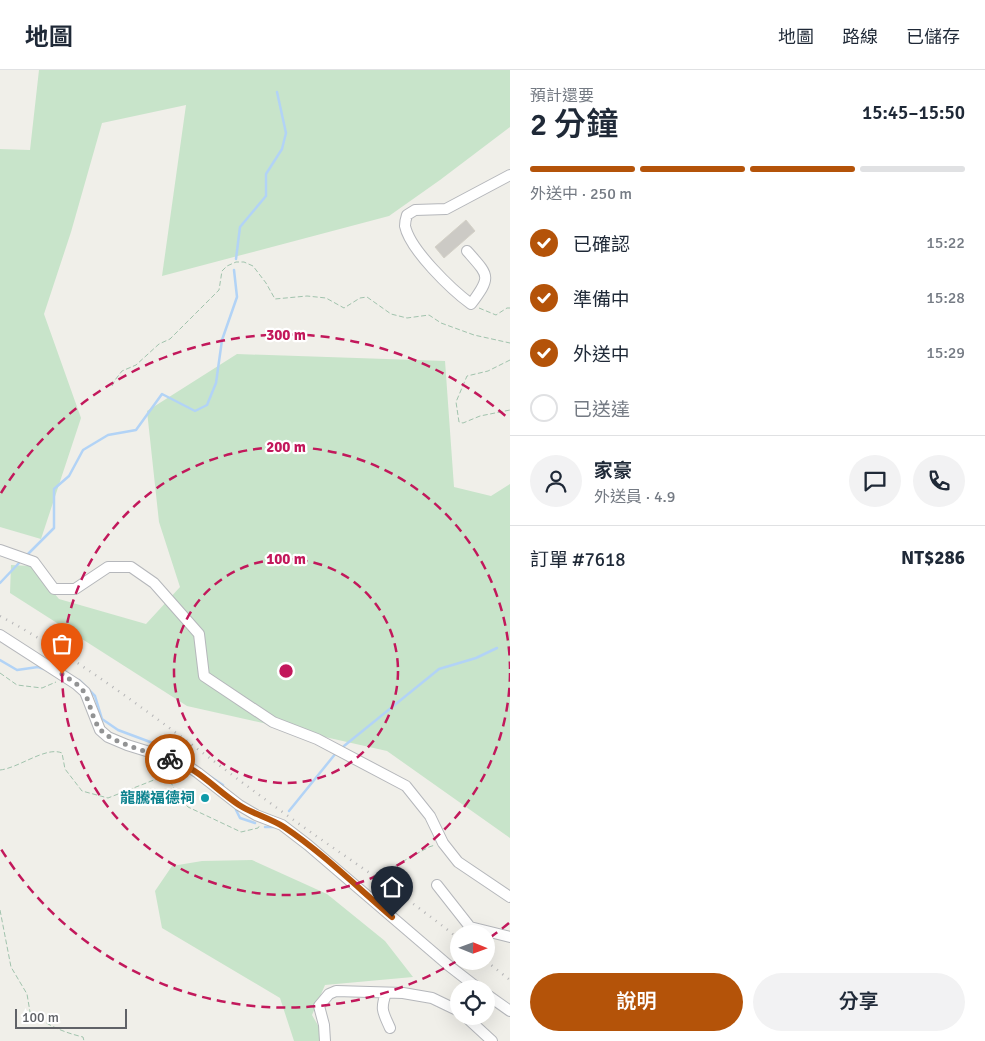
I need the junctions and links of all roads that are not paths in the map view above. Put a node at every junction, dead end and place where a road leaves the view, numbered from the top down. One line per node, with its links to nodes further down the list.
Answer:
1 (510, 175): 2 (street)
2 (467, 251)
3 (0, 550): 6 (street)
4 (0, 635): 8 (street)
5 (437, 885): 7 (street)
6 (510, 897)
7 (510, 937)
8 (467, 980)
9 (386, 993): 11 (street); 14 (street); 15 (street)
10 (495, 1000): 12 (street)
11 (450, 1007)
12 (510, 1011)
13 (475, 1025): 16 (street)
14 (390, 1028)
15 (325, 1041)
16 (492, 1041)

